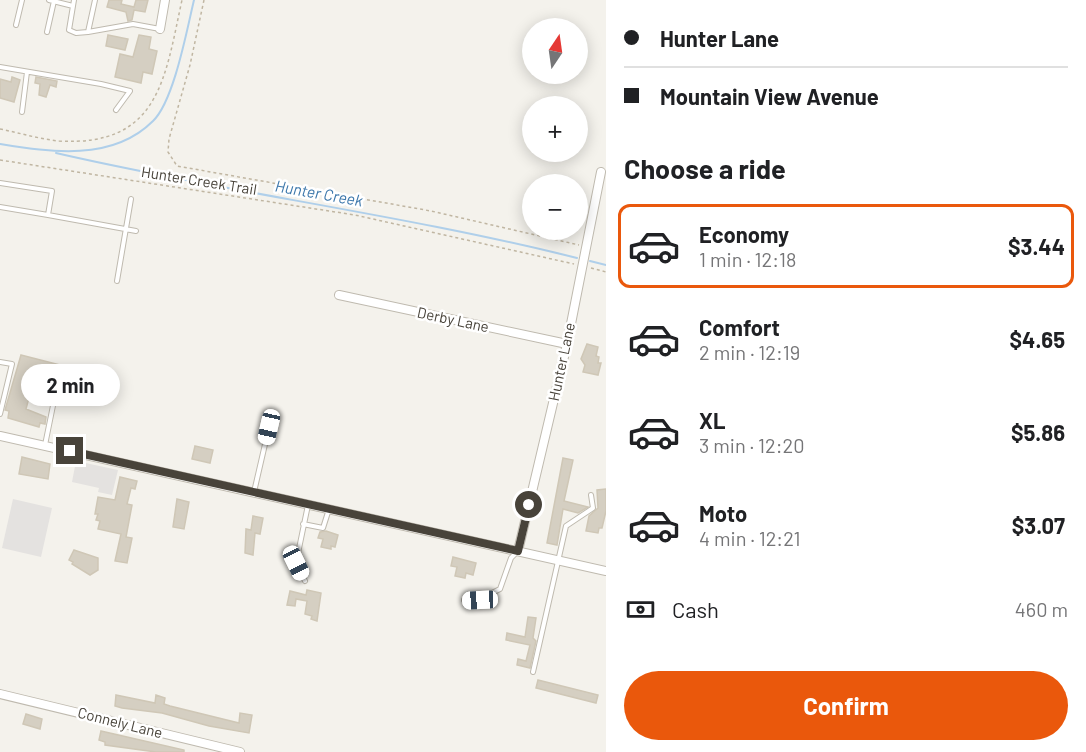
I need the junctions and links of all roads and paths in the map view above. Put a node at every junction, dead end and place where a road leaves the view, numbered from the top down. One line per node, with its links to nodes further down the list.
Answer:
1 (22, 0): 8 (lane)
2 (74, 0): 7 (lane)
3 (95, 0): 11 (lane)
4 (165, 0): 9 (street)
5 (204, 0): 24 (path)
6 (52, 1): 7 (lane); 10 (lane)
7 (73, 6): 11 (lane)
8 (16, 25)
9 (160, 29): 11 (lane)
10 (47, 32)
11 (88, 32)
12 (0, 67): 13 (lane)
13 (27, 72): 14 (lane); 15 (lane)
14 (116, 110)
15 (22, 112)
16 (0, 160): 25 (path, Hunter Creek Trail)
17 (601, 172): 24 (street, Hunter Lane)
18 (0, 183): 21 (lane)
19 (131, 199): 22 (lane)
20 (0, 207): 21 (lane)
21 (48, 215): 22 (lane)
22 (126, 229): 23 (lane); 27 (lane)
23 (136, 231)
24 (586, 247): 25 (street, Hunter Lane)
25 (581, 266): 26 (path, Hunter Creek Trail); 29 (street, Hunter Lane)
26 (606, 272)
27 (117, 281)
28 (339, 295): 29 (street, Derby Lane)
29 (567, 344): 41 (street, Hunter Lane)
30 (0, 362): 32 (lane)
31 (58, 381): 35 (lane)
32 (0, 414)
33 (269, 427): 36 (lane)
34 (0, 436): 35 (street)
35 (44, 446): 36 (street)
36 (254, 492): 38 (street)
37 (591, 495): 42 (lane)
38 (308, 504): 39 (street); 40 (lane)
39 (328, 509): 40 (lane); 41 (street)
40 (303, 524): 44 (lane)
41 (518, 551): 42 (street); 45 (lane)
42 (558, 560): 43 (street); 46 (lane)
43 (606, 571)
44 (304, 581)
45 (464, 600)
46 (532, 672)
47 (0, 694): 48 (street, Connely Lane)
48 (240, 752)

